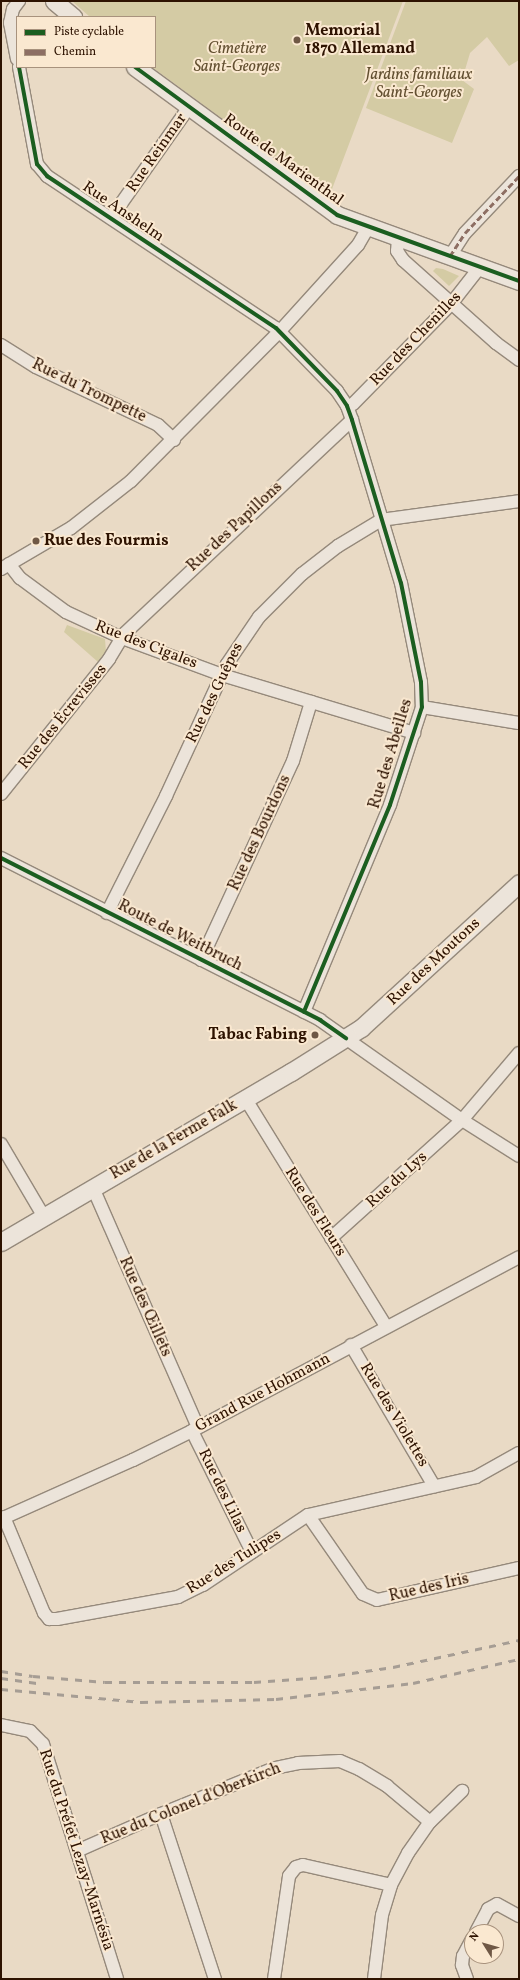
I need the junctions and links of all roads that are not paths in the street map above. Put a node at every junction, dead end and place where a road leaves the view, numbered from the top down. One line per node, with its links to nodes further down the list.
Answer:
1 (19, 1): 4 (street)
2 (54, 1): 3 (street)
3 (72, 16)
4 (16, 54)
5 (18, 68): 9 (street, Rue Anshelm)
6 (136, 68): 7 (street, Route de Marienthal)
7 (189, 107): 9 (street, Rue Reinmar); 10 (street, Route de Marienthal)
8 (519, 176): 12 (street)
9 (111, 218): 16 (street, Rue Anshelm)
10 (368, 228): 11 (street, Route de Marienthal); 16 (street)
11 (398, 238): 12 (street, Route de Marienthal); 15 (street)
12 (450, 256): 13 (street, Route de Marienthal)
13 (480, 267): 14 (street, Route de Marienthal); 15 (street, Rue des Chenilles)
14 (519, 281)
15 (451, 304): 18 (street); 19 (street, Rue des Chenilles)
16 (280, 331): 19 (street, Rue des Abeilles); 21 (street)
17 (1, 346): 21 (street, Rue du Trompette)
18 (519, 360)
19 (347, 406): 20 (street, Rue des Abeilles)
20 (352, 420): 23 (street, Rue des Abeilles); 25 (street, Rue des Papillons)
21 (174, 440): 24 (street)
22 (519, 501): 23 (street)
23 (381, 520): 26 (street, Rue des Guêpes); 28 (street, Rue des Abeilles)
24 (3, 567): 25 (street, Rue des Cigales)
25 (122, 638): 26 (street, Rue des Cigales); 31 (street, Rue des Écrevisses)
26 (222, 675): 27 (street, Rue des Cigales); 34 (street, Rue des Guêpes)
27 (311, 702): 30 (street, Rue des Cigales); 35 (street, Rue des Bourdons)
28 (422, 707): 29 (street); 30 (street, Rue des Abeilles)
29 (519, 723)
30 (414, 732): 36 (street, Rue des Abeilles)
31 (1, 794)
32 (1, 858): 34 (street, Route de Weitbruch)
33 (516, 890): 37 (street, Rue des Moutons)
34 (107, 913): 35 (street, Route de Weitbruch)
35 (201, 960): 36 (street, Route de Weitbruch)
36 (304, 1012): 37 (street, Route de Weitbruch)
37 (346, 1038): 39 (street, Rue de la Ferme Falk); 40 (street, Route de Weitbruch)
38 (519, 1053): 40 (street, Rue du Lys)
39 (245, 1098): 43 (street, Rue de la Ferme Falk); 45 (street, Rue des Fleurs)
40 (462, 1120): 42 (street, Route de Weitbruch); 45 (street, Rue du Lys)
41 (1, 1144): 44 (street)
42 (519, 1156)
43 (93, 1188): 44 (street, Rue de la Ferme Falk); 50 (street, Rue des Œillets)
44 (44, 1217): 46 (street, Rue de la Ferme Falk)
45 (331, 1238): 48 (street, Rue des Fleurs)
46 (1, 1242)
47 (519, 1257): 48 (street, Grand Rue Hohmann)
48 (385, 1325): 49 (street, Grand Rue Hohmann)
49 (351, 1345): 50 (street, Grand Rue Hohmann); 52 (street, Rue des Violettes)
50 (195, 1429): 54 (street, Grand Rue Hohmann); 55 (street, Rue des Lilas)
51 (519, 1453): 52 (street, Rue des Tulipes)
52 (434, 1486): 53 (street, Rue des Tulipes)
53 (308, 1515): 55 (street, Rue des Tulipes); 56 (street, Rue des Iris)
54 (3, 1518): 55 (street, Rue des Tulipes)
55 (252, 1552)
56 (519, 1568)
57 (1, 1725): 61 (street, Rue du Préfet Lezay-Marnésia)
58 (462, 1791): 60 (street)
59 (161, 1814): 60 (street, Rue du Colonel d'Oberkirch); 61 (street, Rue du Colonel d'Oberkirch); 67 (street)
60 (430, 1822): 62 (street)
61 (78, 1851): 66 (street, Rue du Préfet Lezay-Marnésia)
62 (391, 1885): 68 (street); 69 (street)
63 (519, 1916): 64 (street)
64 (480, 1924)
65 (464, 1954): 70 (street)
66 (117, 1979)
67 (215, 1979)
68 (274, 1979)
69 (374, 1979)
70 (468, 1979)

